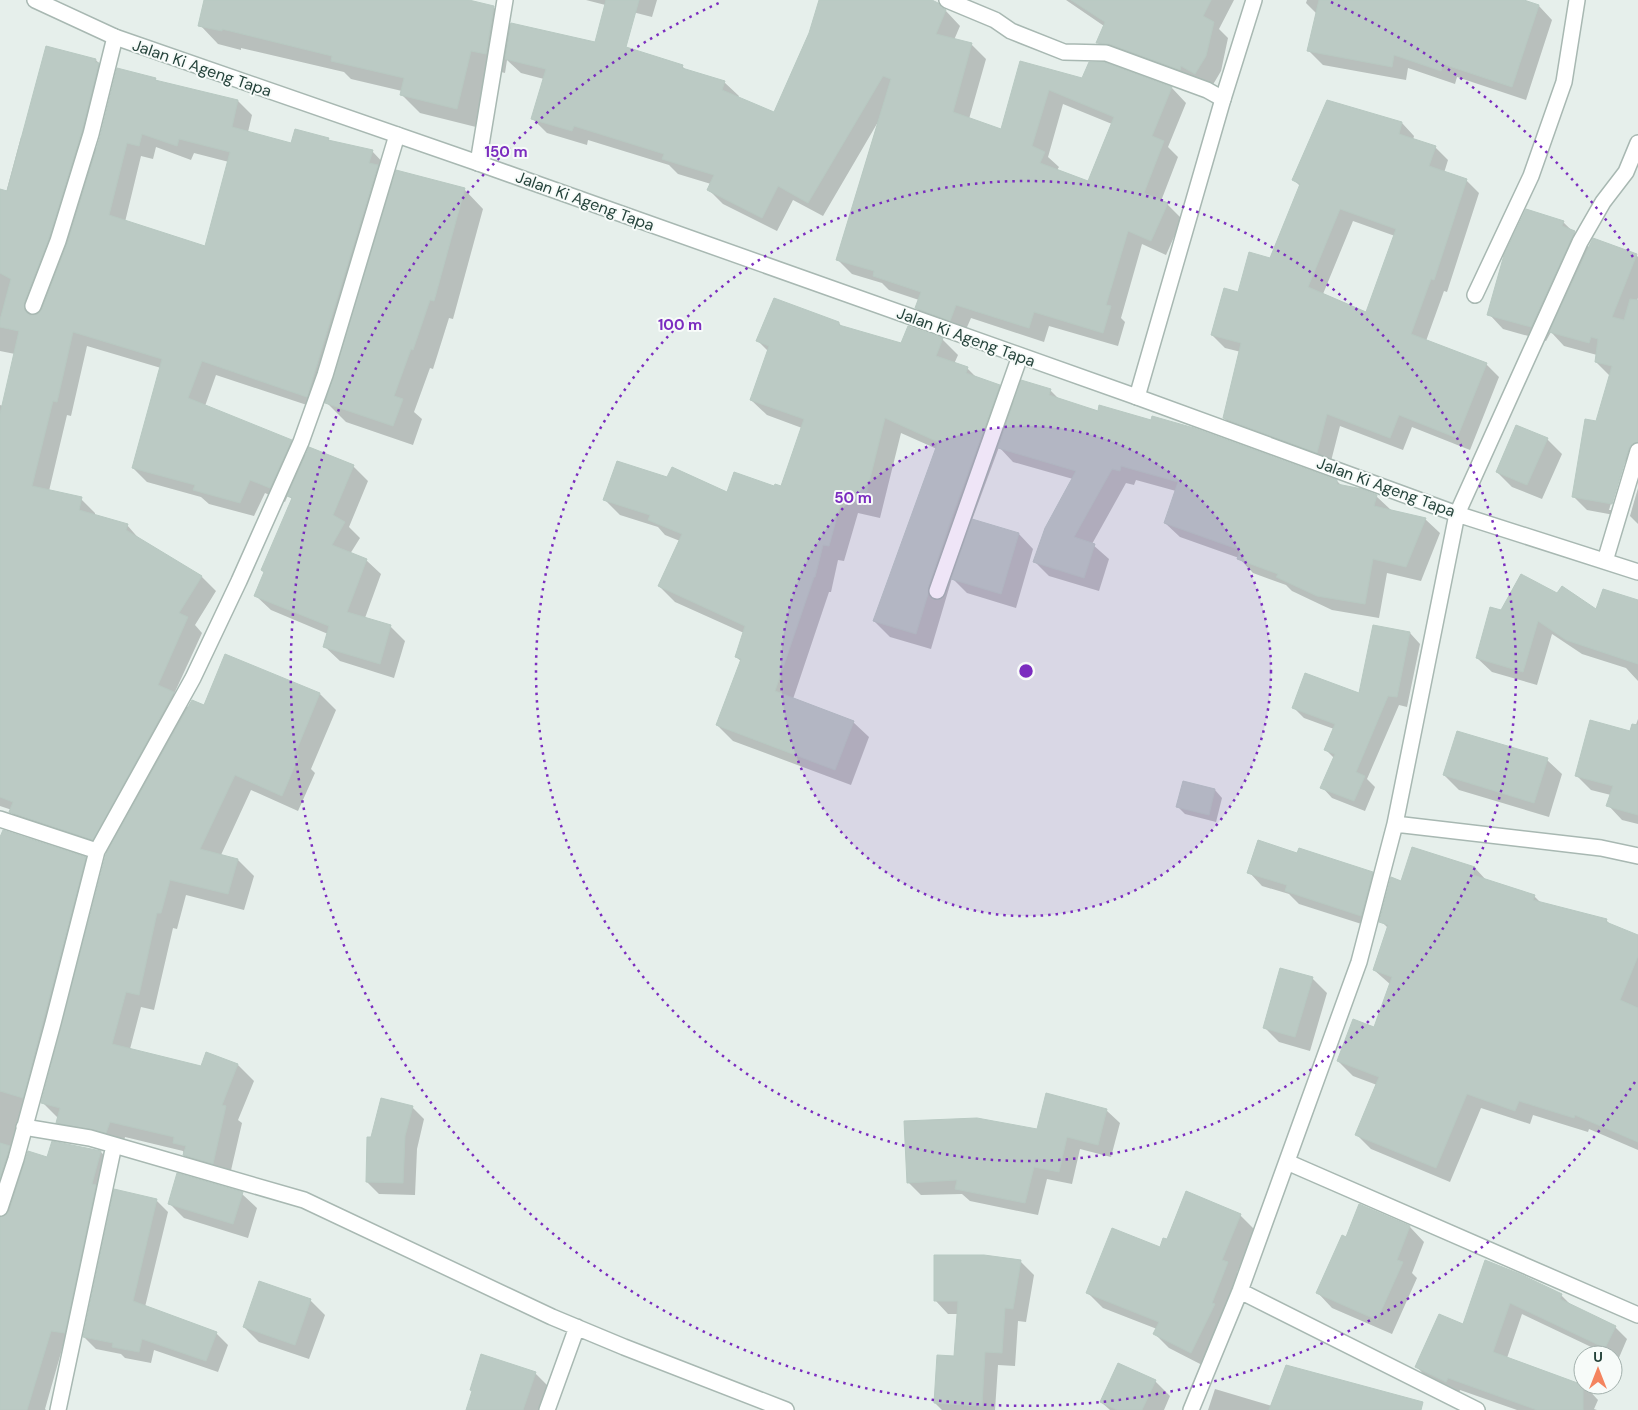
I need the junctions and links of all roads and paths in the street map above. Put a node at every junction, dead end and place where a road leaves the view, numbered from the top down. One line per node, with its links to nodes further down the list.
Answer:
1 (35, 0): 6 (street, Jalan Ki Ageng Tapa)
2 (505, 0): 10 (street)
3 (946, 0): 7 (street)
4 (1254, 0): 7 (street)
5 (1577, 0): 11 (street)
6 (115, 37): 8 (street, Jalan Ki Ageng Tapa); 12 (street)
7 (1223, 99): 14 (street)
8 (398, 136): 10 (street, Jalan Ki Ageng Tapa); 22 (street)
9 (1638, 143): 16 (street)
10 (478, 163): 13 (street, Jalan Ki Ageng Tapa)
11 (1475, 295)
12 (34, 306)
13 (1020, 356): 14 (street, Jalan Ki Ageng Tapa); 19 (street)
14 (1137, 397): 16 (street, Jalan Ki Ageng Tapa)
15 (1638, 451): 17 (street)
16 (1457, 514): 17 (street, Jalan Ki Ageng Tapa); 21 (street)
17 (1605, 561): 18 (street, Jalan Ki Ageng Tapa)
18 (1638, 572)
19 (937, 590)
20 (0, 818): 22 (street)
21 (1394, 827): 23 (street); 26 (street)
22 (97, 851): 24 (street)
23 (1638, 856)
24 (24, 1127): 25 (street); 27 (street)
25 (114, 1145): 30 (street); 31 (street)
26 (1287, 1162): 28 (street); 29 (street)
27 (0, 1208)
28 (1240, 1291): 34 (street); 35 (street)
29 (1638, 1315)
30 (577, 1327): 32 (street); 33 (street)
31 (58, 1410)
32 (547, 1410)
33 (786, 1410)
34 (1191, 1410)
35 (1477, 1410)

